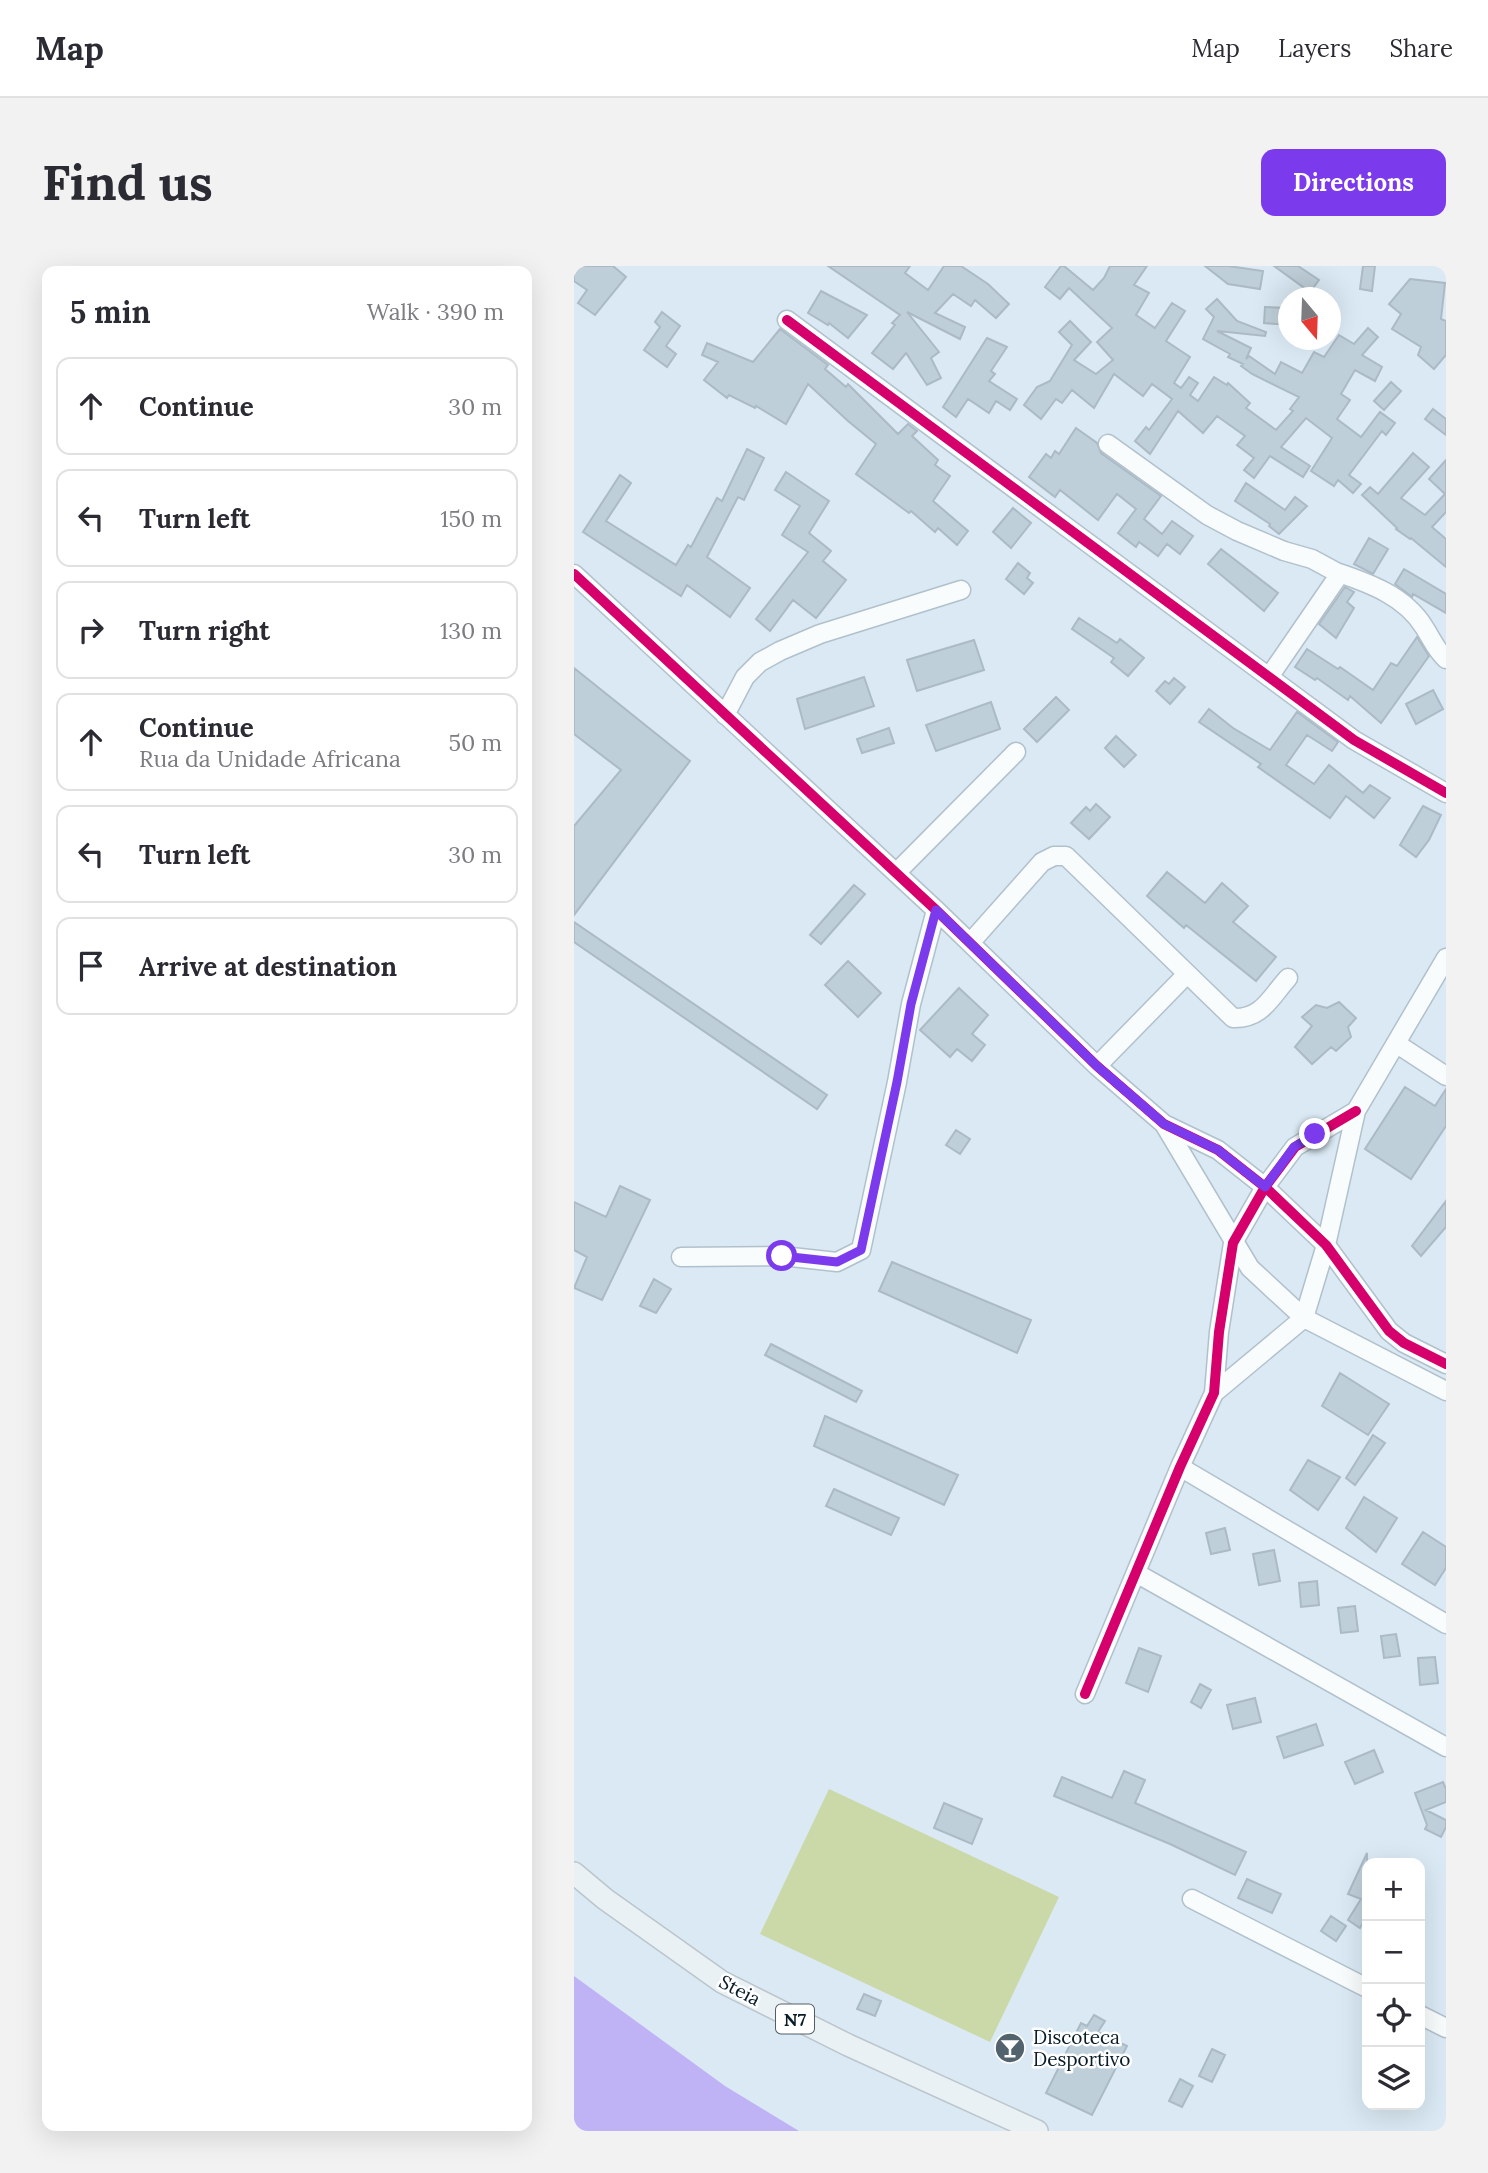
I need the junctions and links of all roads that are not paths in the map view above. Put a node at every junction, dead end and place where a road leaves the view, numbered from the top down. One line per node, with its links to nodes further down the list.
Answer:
1 (787, 320): 7 (street)
2 (1108, 444): 3 (street)
3 (1336, 572): 6 (street); 7 (street)
4 (574, 574): 8 (street)
5 (961, 590): 8 (street)
6 (1446, 659)
7 (1269, 677): 10 (street)
8 (725, 715): 11 (street)
9 (1016, 752): 11 (street)
10 (1446, 793)
11 (896, 873): 12 (street)
12 (936, 910): 13 (street); 25 (street)
13 (970, 943): 15 (street); 18 (street)
14 (1446, 958): 17 (street)
15 (1187, 974): 16 (street); 18 (street)
16 (1288, 978)
17 (1397, 1044): 19 (street); 20 (street)
18 (1097, 1066): 21 (street)
19 (1446, 1076)
20 (1356, 1111): 22 (street); 24 (street)
21 (1164, 1124): 22 (street); 23 (street)
22 (1265, 1187): 23 (street); 24 (street)
23 (1233, 1243): 26 (street); 29 (street)
24 (1326, 1245): 26 (street); 27 (street)
25 (681, 1257)
26 (1304, 1318): 28 (street); 29 (street)
27 (1446, 1364)
28 (1446, 1391)
29 (1214, 1393): 30 (street)
30 (1180, 1467): 31 (street); 32 (street)
31 (1136, 1573): 33 (street); 34 (street)
32 (1446, 1624)
33 (1085, 1694)
34 (1446, 1747)
35 (574, 1873): 40 (main road, Steia / N7)
36 (1192, 1899): 37 (street)
37 (1362, 1985)
38 (1425, 2018): 39 (street)
39 (1446, 2028)
40 (1037, 2131)

